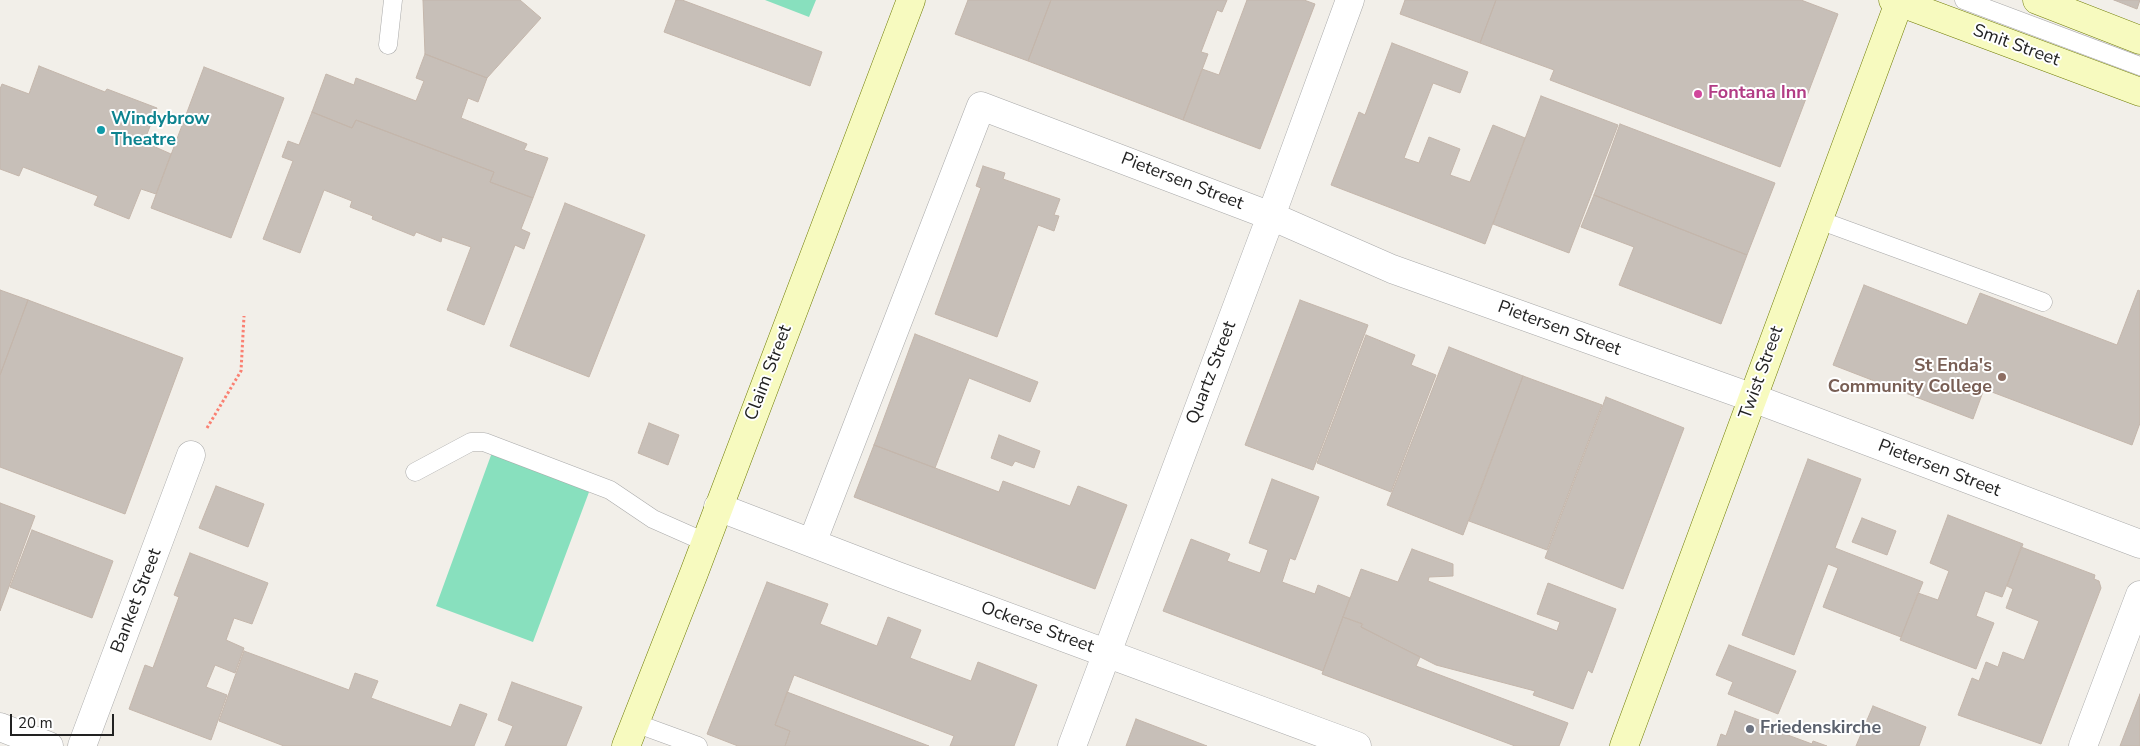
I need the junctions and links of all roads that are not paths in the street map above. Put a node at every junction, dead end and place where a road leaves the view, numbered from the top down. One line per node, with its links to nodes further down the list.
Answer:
1 (393, 0): 8 (lane)
2 (911, 0): 17 (street, Claim Street)
3 (1350, 0): 11 (street, Quartz Street)
4 (1964, 0): 9 (lane)
5 (2037, 0): 7 (street)
6 (1897, 1): 10 (street, Smit Street); 12 (street, Twist Street)
7 (2140, 40)
8 (388, 45)
9 (2140, 66)
10 (2140, 92)
11 (1272, 216): 14 (street, Pietersen Street); 19 (street, Pietersen Street); 22 (street, Quartz Street)
12 (1818, 220): 13 (lane); 14 (street, Twist Street)
13 (2043, 302)
14 (1753, 398): 20 (street, Pietersen Street); 30 (street, Twist Street)
15 (192, 455): 26 (street, Banket Street)
16 (415, 472): 18 (lane)
17 (718, 507): 18 (street, Claim Street); 19 (street, Ockerse Street)
18 (705, 542): 24 (street, Claim Street)
19 (812, 543): 22 (street, Ockerse Street)
20 (2140, 544)
21 (2140, 595): 31 (street)
22 (1106, 653): 28 (street, Quartz Street); 29 (street, Ockerse Street)
23 (0, 727): 25 (street)
24 (630, 734): 27 (lane)
25 (49, 746)
26 (82, 746)
27 (698, 746)
28 (1072, 746)
29 (1357, 746)
30 (1624, 746)
31 (2083, 746)

